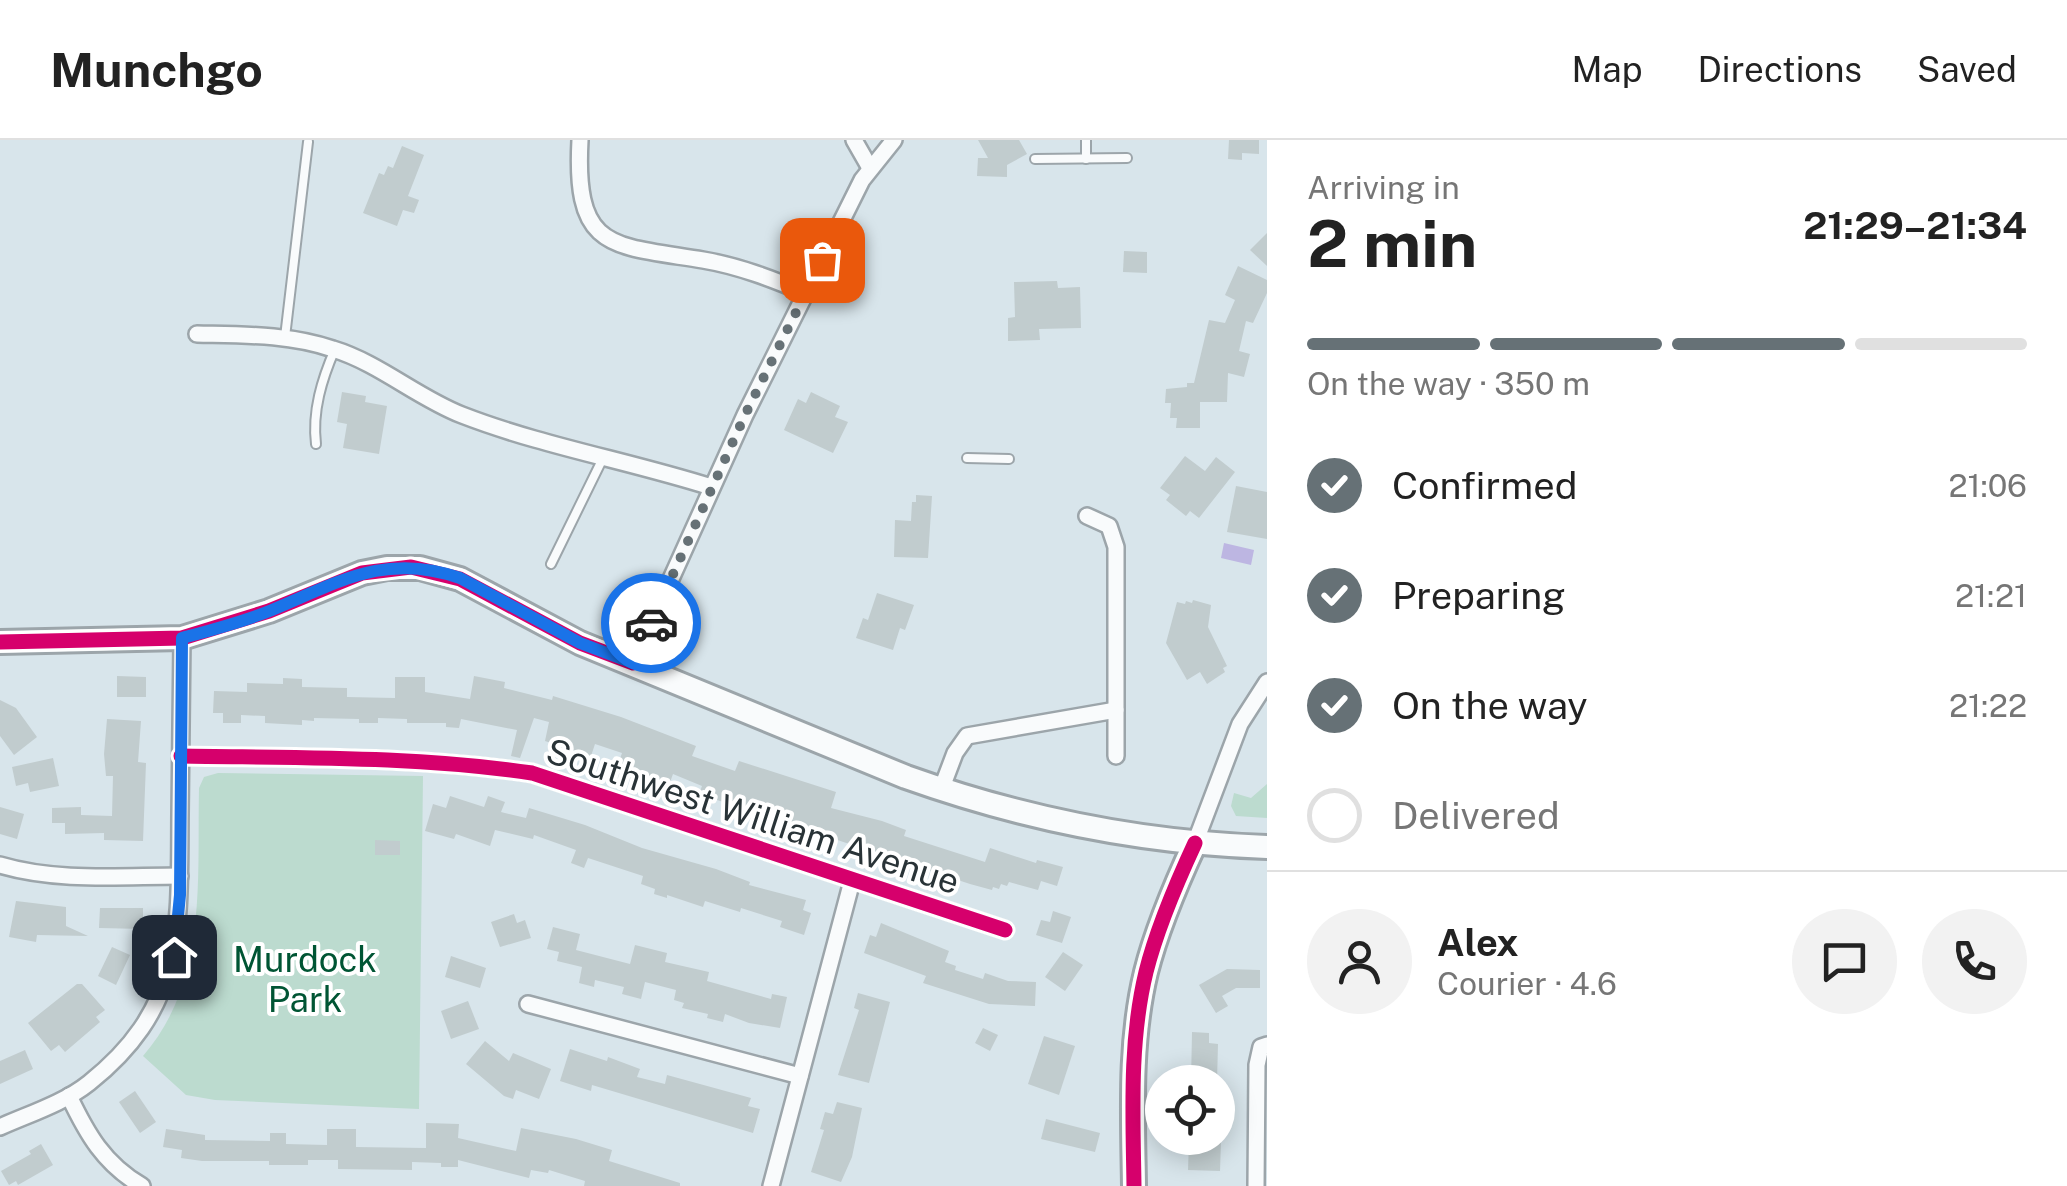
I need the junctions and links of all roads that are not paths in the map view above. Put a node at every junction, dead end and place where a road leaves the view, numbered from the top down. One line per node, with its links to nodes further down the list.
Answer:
1 (580, 140): 10 (street)
2 (854, 140): 9 (street)
3 (894, 140): 9 (street)
4 (1086, 140): 6 (lane)
5 (308, 142): 12 (lane)
6 (1086, 158): 7 (lane); 8 (lane)
7 (1126, 158)
8 (1036, 159)
9 (870, 168): 10 (street)
10 (806, 293): 18 (street)
11 (197, 334): 12 (street)
12 (285, 337): 13 (street)
13 (336, 349): 14 (lane); 15 (street)
14 (316, 444)
15 (604, 456): 18 (street); 20 (lane)
16 (966, 458): 17 (lane)
17 (1009, 459)
18 (711, 487): 23 (street)
19 (1087, 516): 25 (street)
20 (551, 564)
21 (182, 638): 22 (main road); 23 (main road); 26 (street)
22 (0, 642)
23 (633, 663): 28 (main road)
24 (1267, 682): 29 (street)
25 (1116, 710): 27 (street); 28 (street)
26 (181, 756): 32 (street); 33 (street, Southwest William Avenue)
27 (1116, 756)
28 (942, 790): 29 (main road)
29 (1195, 843): 30 (main road); 42 (main road)
30 (1267, 847)
31 (0, 865): 32 (street)
32 (180, 876): 38 (street)
33 (852, 882): 34 (street, Southwest William Avenue); 37 (street)
34 (1004, 930)
35 (528, 1004): 37 (street)
36 (1267, 1045): 43 (street)
37 (800, 1076): 41 (street)
38 (69, 1096): 39 (street); 40 (street)
39 (0, 1127)
40 (142, 1186)
41 (771, 1186)
42 (1134, 1186)
43 (1256, 1186)

